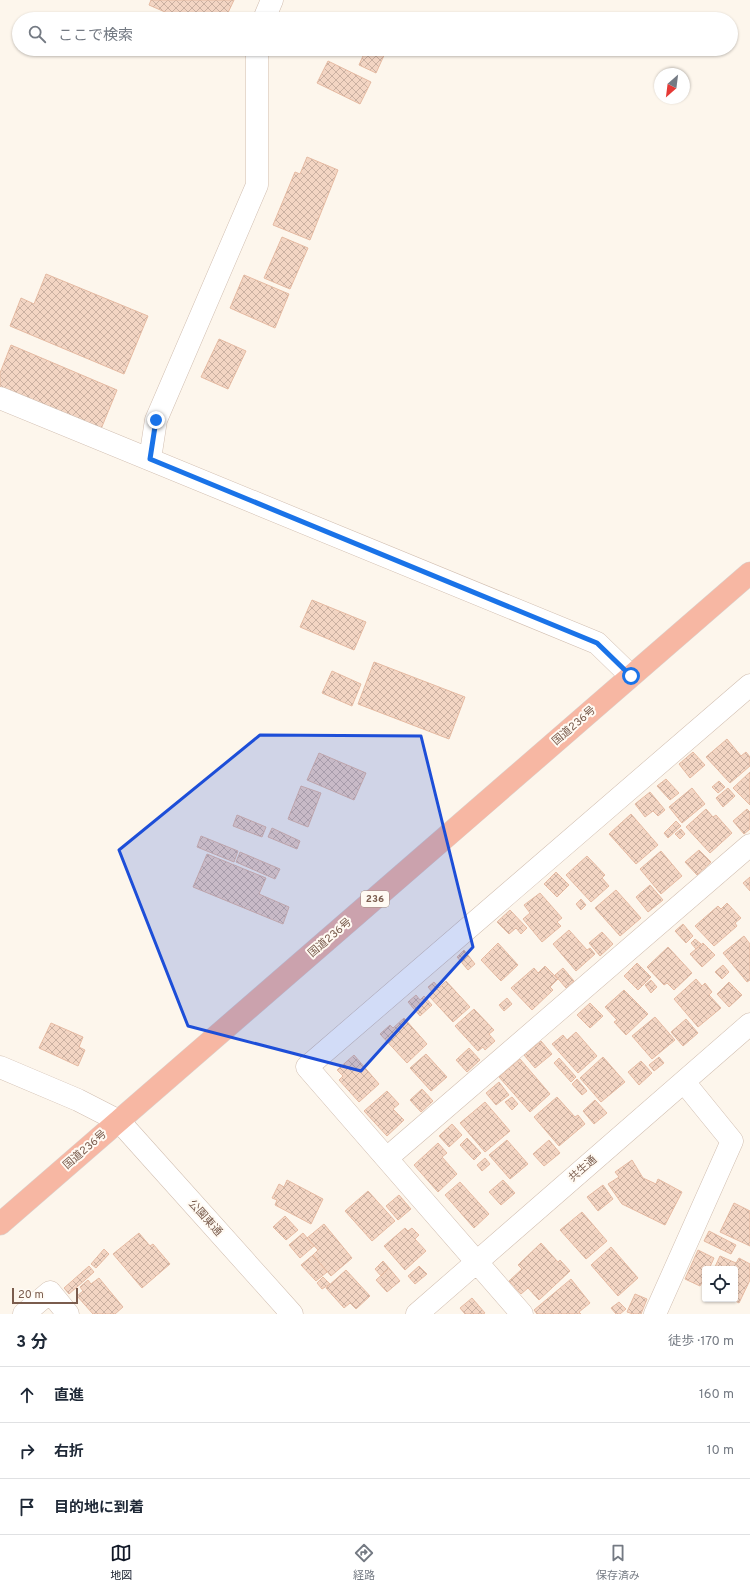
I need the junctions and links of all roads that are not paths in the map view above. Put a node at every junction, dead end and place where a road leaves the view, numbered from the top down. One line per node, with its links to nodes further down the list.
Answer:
1 (272, 0): 2 (street)
2 (267, 12)
3 (257, 56): 5 (street)
4 (0, 398): 5 (street)
5 (150, 459): 7 (street)
6 (750, 573): 7 (highway, 国道236号 / 236)
7 (631, 676): 13 (highway, 国道236号 / 236)
8 (750, 685): 14 (street)
9 (750, 845): 14 (street)
10 (750, 1024): 12 (street, 共生通)
11 (0, 1068): 13 (street)
12 (684, 1082): 16 (street, 共生通); 22 (street)
13 (119, 1121): 15 (highway, 国道236号 / 236); 19 (street, 公園東通)
14 (387, 1158): 16 (street)
15 (0, 1224)
16 (476, 1261): 20 (street, 共生通); 21 (street)
17 (24, 1314): 18 (street)
18 (68, 1314)
19 (292, 1314)
20 (417, 1314)
21 (522, 1314)
22 (655, 1314)

